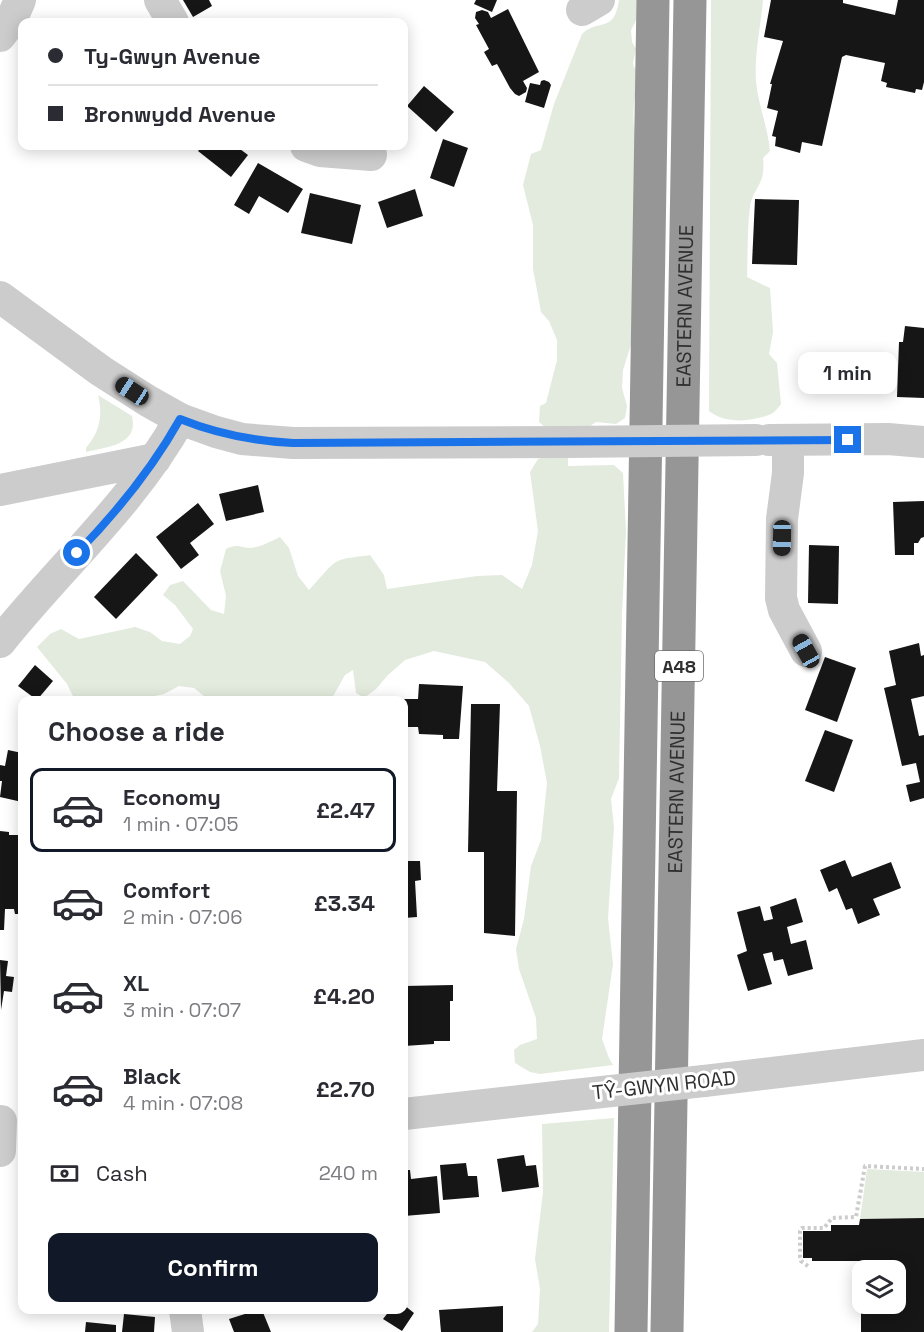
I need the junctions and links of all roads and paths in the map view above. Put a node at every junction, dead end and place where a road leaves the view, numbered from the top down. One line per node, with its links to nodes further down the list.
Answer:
1 (6, 0): 6 (street)
2 (20, 0): 8 (street)
3 (160, 0): 7 (street)
4 (653, 0): 27 (highway, EASTERN AVENUE / A48)
5 (690, 0): 28 (highway, EASTERN AVENUE / A48)
6 (0, 5)
7 (171, 18)
8 (0, 36)
9 (317, 150): 10 (street)
10 (371, 155)
11 (0, 297): 12 (street)
12 (180, 419): 13 (street, bridge); 15 (street)
13 (788, 440): 14 (street); 18 (street)
14 (924, 442)
15 (155, 459): 16 (street); 17 (street)
16 (0, 490)
17 (0, 642)
18 (806, 651)
19 (924, 1055): 20 (street, TŶ-GWYN ROAD, bridge)
20 (408, 1114)
21 (8, 1121): 22 (street)
22 (0, 1151)
23 (924, 1169): 24 (path)
24 (808, 1266)
25 (186, 1314): 26 (street)
26 (189, 1332)
27 (631, 1332)
28 (667, 1332)

